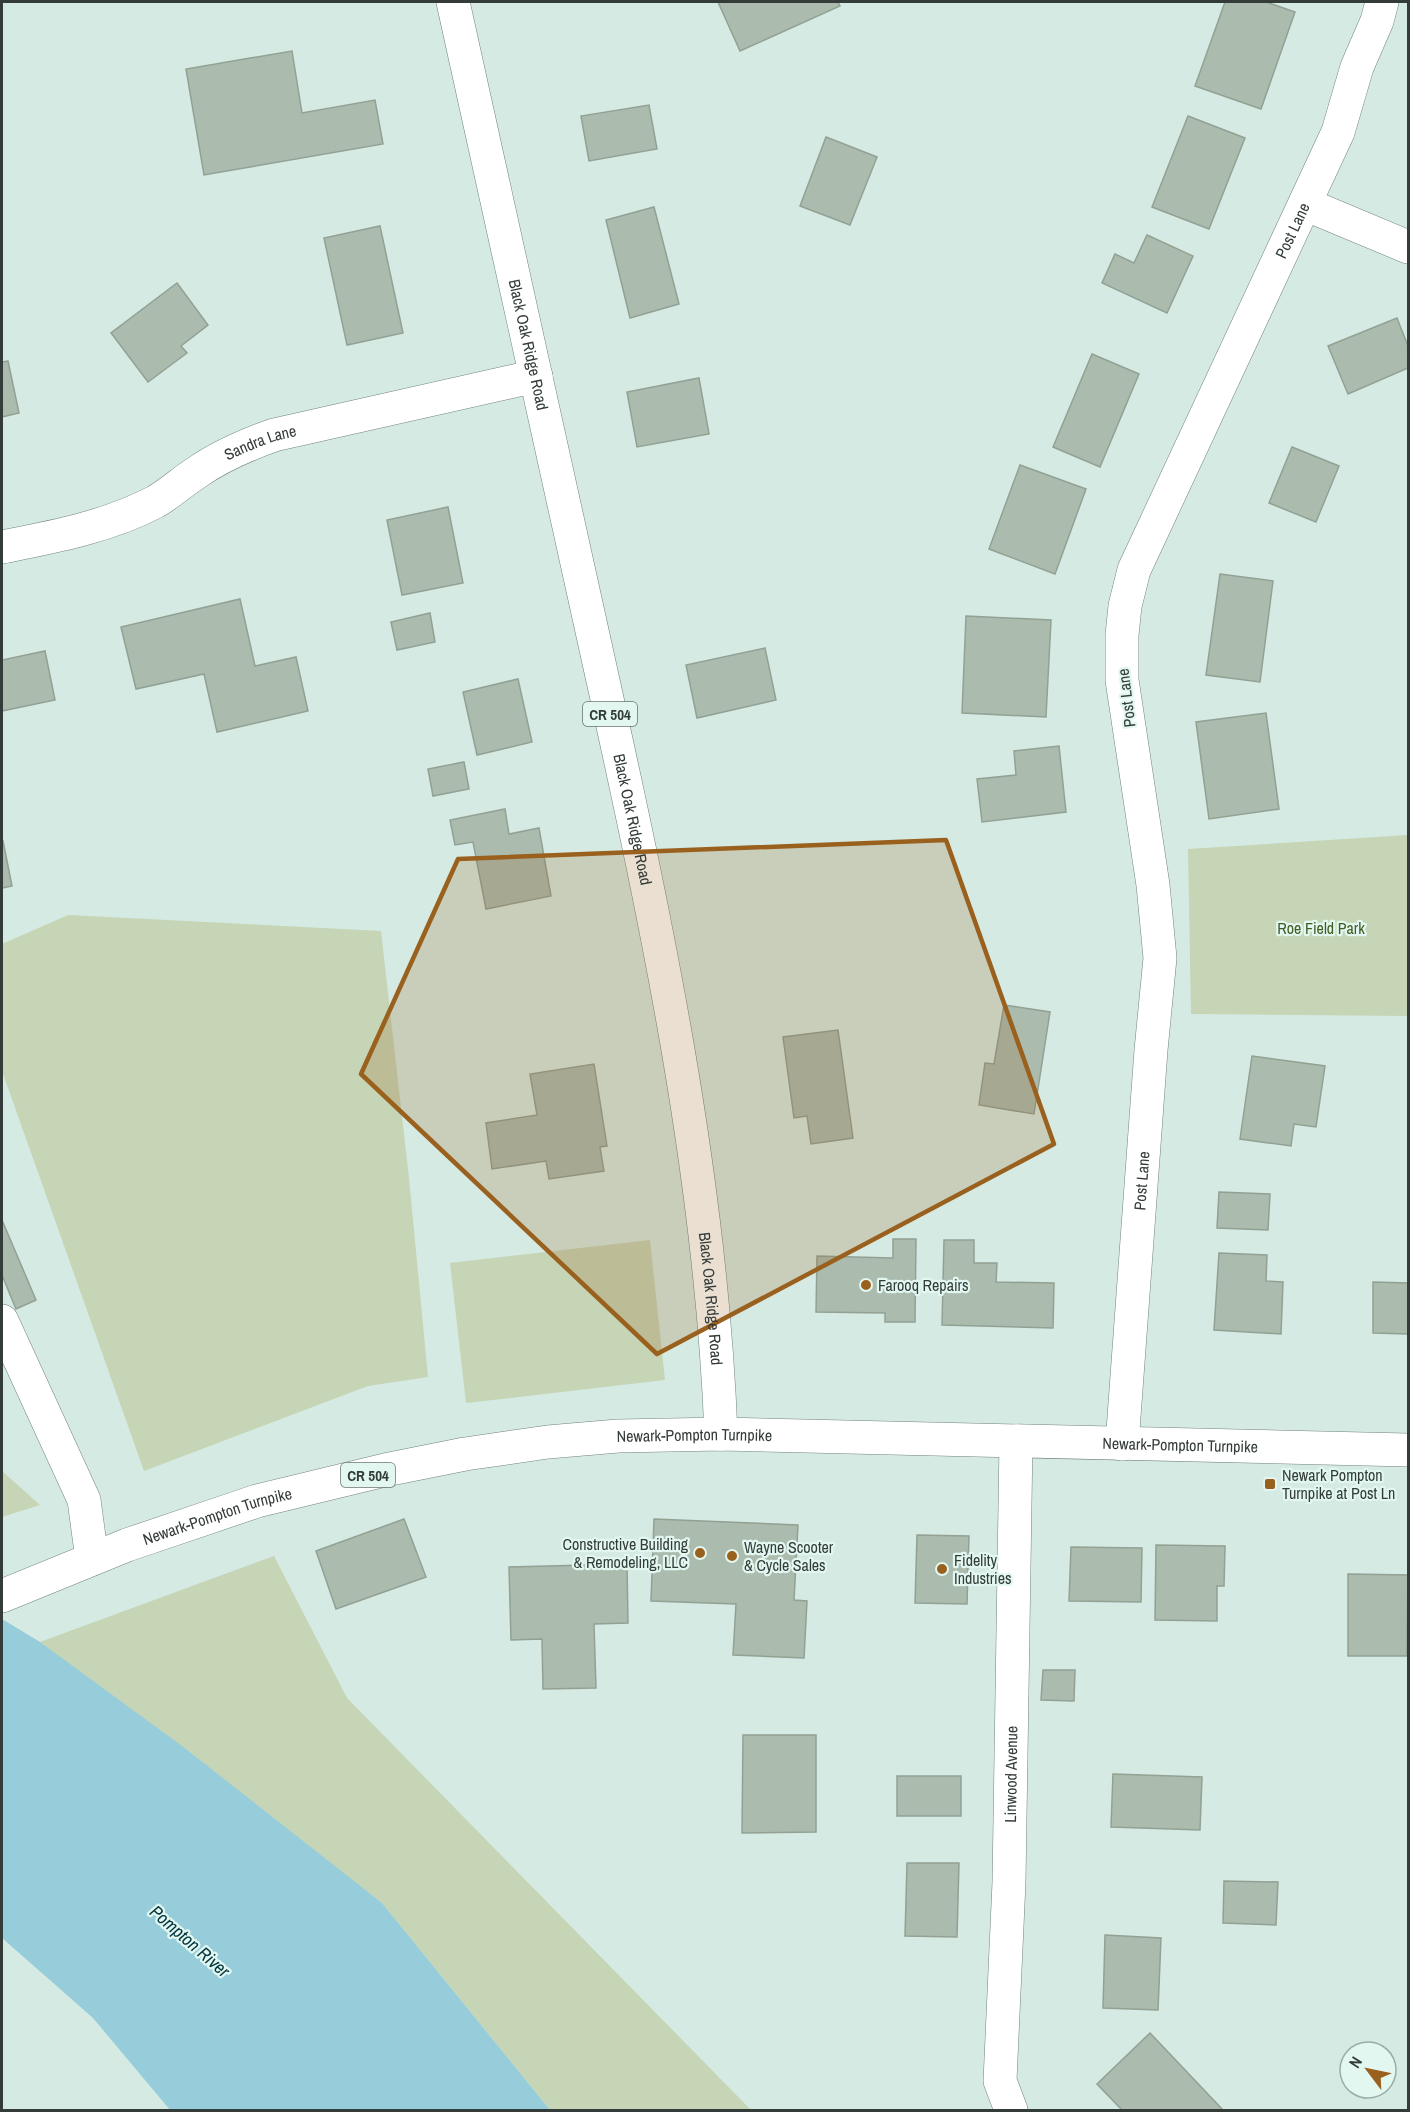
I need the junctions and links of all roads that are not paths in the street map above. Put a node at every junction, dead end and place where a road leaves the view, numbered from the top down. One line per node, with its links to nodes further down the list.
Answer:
1 (453, 2): 5 (main road, Black Oak Ridge Road / CR 504)
2 (1382, 2): 3 (main road, Post Lane)
3 (1305, 204): 4 (main road); 10 (main road, Post Lane)
4 (1408, 247)
5 (536, 376): 6 (main road, Sandra Lane); 8 (main road, Black Oak Ridge Road / CR 504)
6 (2, 547)
7 (2, 1321): 12 (main road)
8 (721, 1434): 9 (main road, Newark-Pompton Turnpike); 12 (main road, Newark-Pompton Turnpike / CR 504)
9 (1016, 1441): 10 (main road, Newark-Pompton Turnpike); 14 (main road, Linwood Avenue)
10 (1122, 1444): 11 (main road, Newark-Pompton Turnpike)
11 (1408, 1450)
12 (92, 1559): 13 (main road, Newark-Pompton Turnpike / CR 504)
13 (15, 1590)
14 (1010, 2109)

